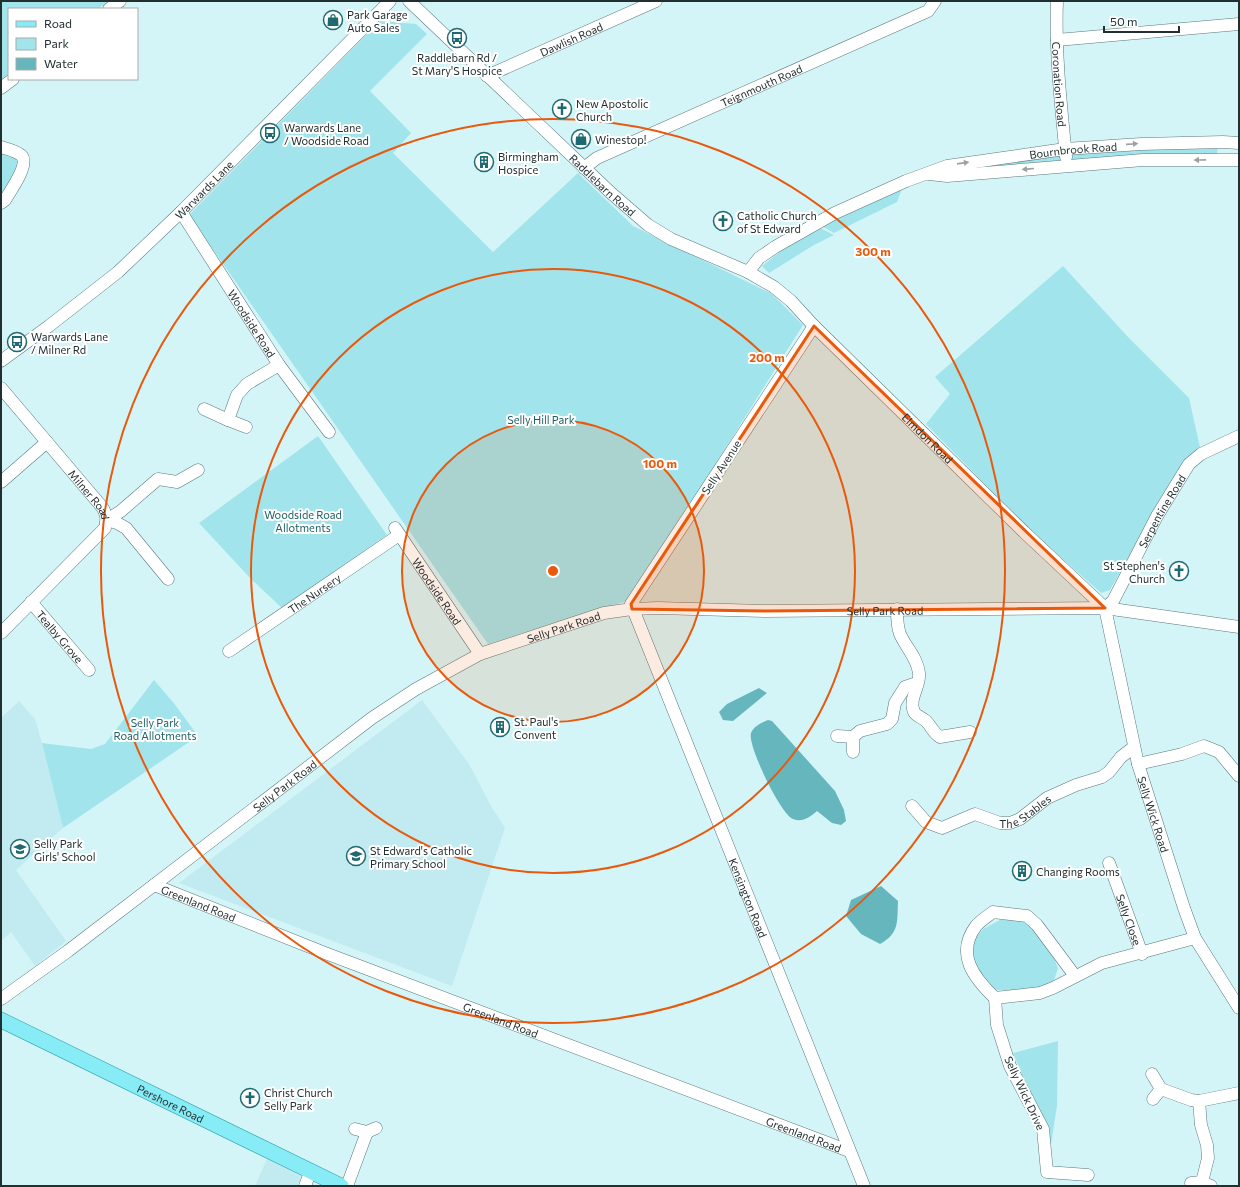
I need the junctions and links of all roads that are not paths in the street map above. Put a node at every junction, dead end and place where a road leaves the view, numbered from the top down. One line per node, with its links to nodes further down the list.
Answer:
1 (120, 1): 7 (street)
2 (390, 1): 23 (street, Warwards Lane)
3 (409, 1): 10 (street, Raddlebarn Road)
4 (656, 1): 10 (street, Dawlish Road)
5 (935, 1): 20 (street, Teignmouth Road)
6 (1058, 1): 9 (street, Coronation Road)
7 (110, 8)
8 (1239, 24): 9 (street)
9 (1058, 40): 16 (street, Coronation Road)
10 (487, 76): 20 (street, Raddlebarn Road)
11 (12, 80): 12 (street)
12 (1, 88)
13 (1223, 142): 14 (street, Bournbrook Road); 16 (street, Bournbrook Road, one-way to 13); 17 (street)
14 (1239, 143)
15 (1, 147): 22 (street)
16 (1066, 149): 19 (street, Coronation Road); 21 (street, Bournbrook Road, one-way to 16)
17 (1223, 159): 18 (street, Bournbrook Road); 19 (street, Bournbrook Road, one-way to 19)
18 (1239, 160)
19 (1067, 166): 21 (street, Bournbrook Road, one-way to 21)
20 (584, 168): 24 (street, Raddlebarn Road)
21 (926, 174): 24 (street, Bournbrook Road)
22 (1, 203)
23 (181, 212): 26 (street, Warwards Lane); 27 (street, Woodside Road)
24 (748, 272): 25 (street, Elmdon Road)
25 (814, 326): 41 (street, Elmdon Road); 42 (street, Selly Avenue)
26 (1, 361)
27 (279, 365): 30 (street); 32 (street, Woodside Road)
28 (1, 388): 34 (street, Milner Road)
29 (204, 409): 30 (street)
30 (228, 420): 31 (street)
31 (246, 427)
32 (329, 432)
33 (1239, 436): 41 (street, Serpentine Road)
34 (47, 442): 36 (street); 37 (street, Milner Road)
35 (198, 470): 37 (street)
36 (1, 482)
37 (107, 520): 39 (street); 40 (street, Milner Road)
38 (397, 531): 46 (street, The Nursery); 47 (street, Woodside Road)
39 (168, 579)
40 (31, 602): 45 (street, Milner Road); 48 (street, Tealby Grove)
41 (1105, 608): 43 (street, Selly Park Road); 44 (street, Selly Park Road); 53 (street, Selly Wick Road)
42 (632, 609): 43 (street, Selly Park Road); 47 (street, Selly Park Road); 73 (street, Kensington Road)
43 (897, 609): 49 (street)
44 (1236, 629)
45 (1, 633)
46 (229, 651)
47 (480, 654): 59 (street, Selly Park Road)
48 (88, 670)
49 (917, 683): 50 (street); 52 (street)
50 (970, 732)
51 (837, 736): 52 (street)
52 (853, 737): 54 (street)
53 (1134, 747): 55 (street, Selly Wick Road); 57 (street, The Stables)
54 (853, 752)
55 (1138, 764): 56 (street); 60 (street, Selly Wick Road)
56 (1239, 776)
57 (912, 806)
58 (1108, 863): 61 (street, Selly Close)
59 (154, 885): 64 (street, Selly Park Road); 73 (street, Greenland Road)
60 (1195, 938): 61 (street); 65 (street, Selly Wick Road)
61 (1142, 954): 62 (street)
62 (1075, 976): 63 (street); 63 (street)
63 (995, 998): 75 (street, Selly Wick Drive)
64 (1, 1000)
65 (1239, 1008)
66 (1, 1020): 74 (main road, Pershore Road)
67 (1152, 1074): 68 (street)
68 (1161, 1089): 70 (street); 71 (street)
69 (1239, 1093): 71 (street)
70 (1153, 1099)
71 (1199, 1101): 76 (street)
72 (355, 1129): 79 (street)
73 (849, 1151): 80 (street, Kensington Road)
74 (311, 1170): 77 (street); 78 (main road, Pershore Road)
75 (1088, 1175)
76 (1201, 1184)
77 (304, 1186)
78 (342, 1186)
79 (347, 1186)
80 (864, 1186)

